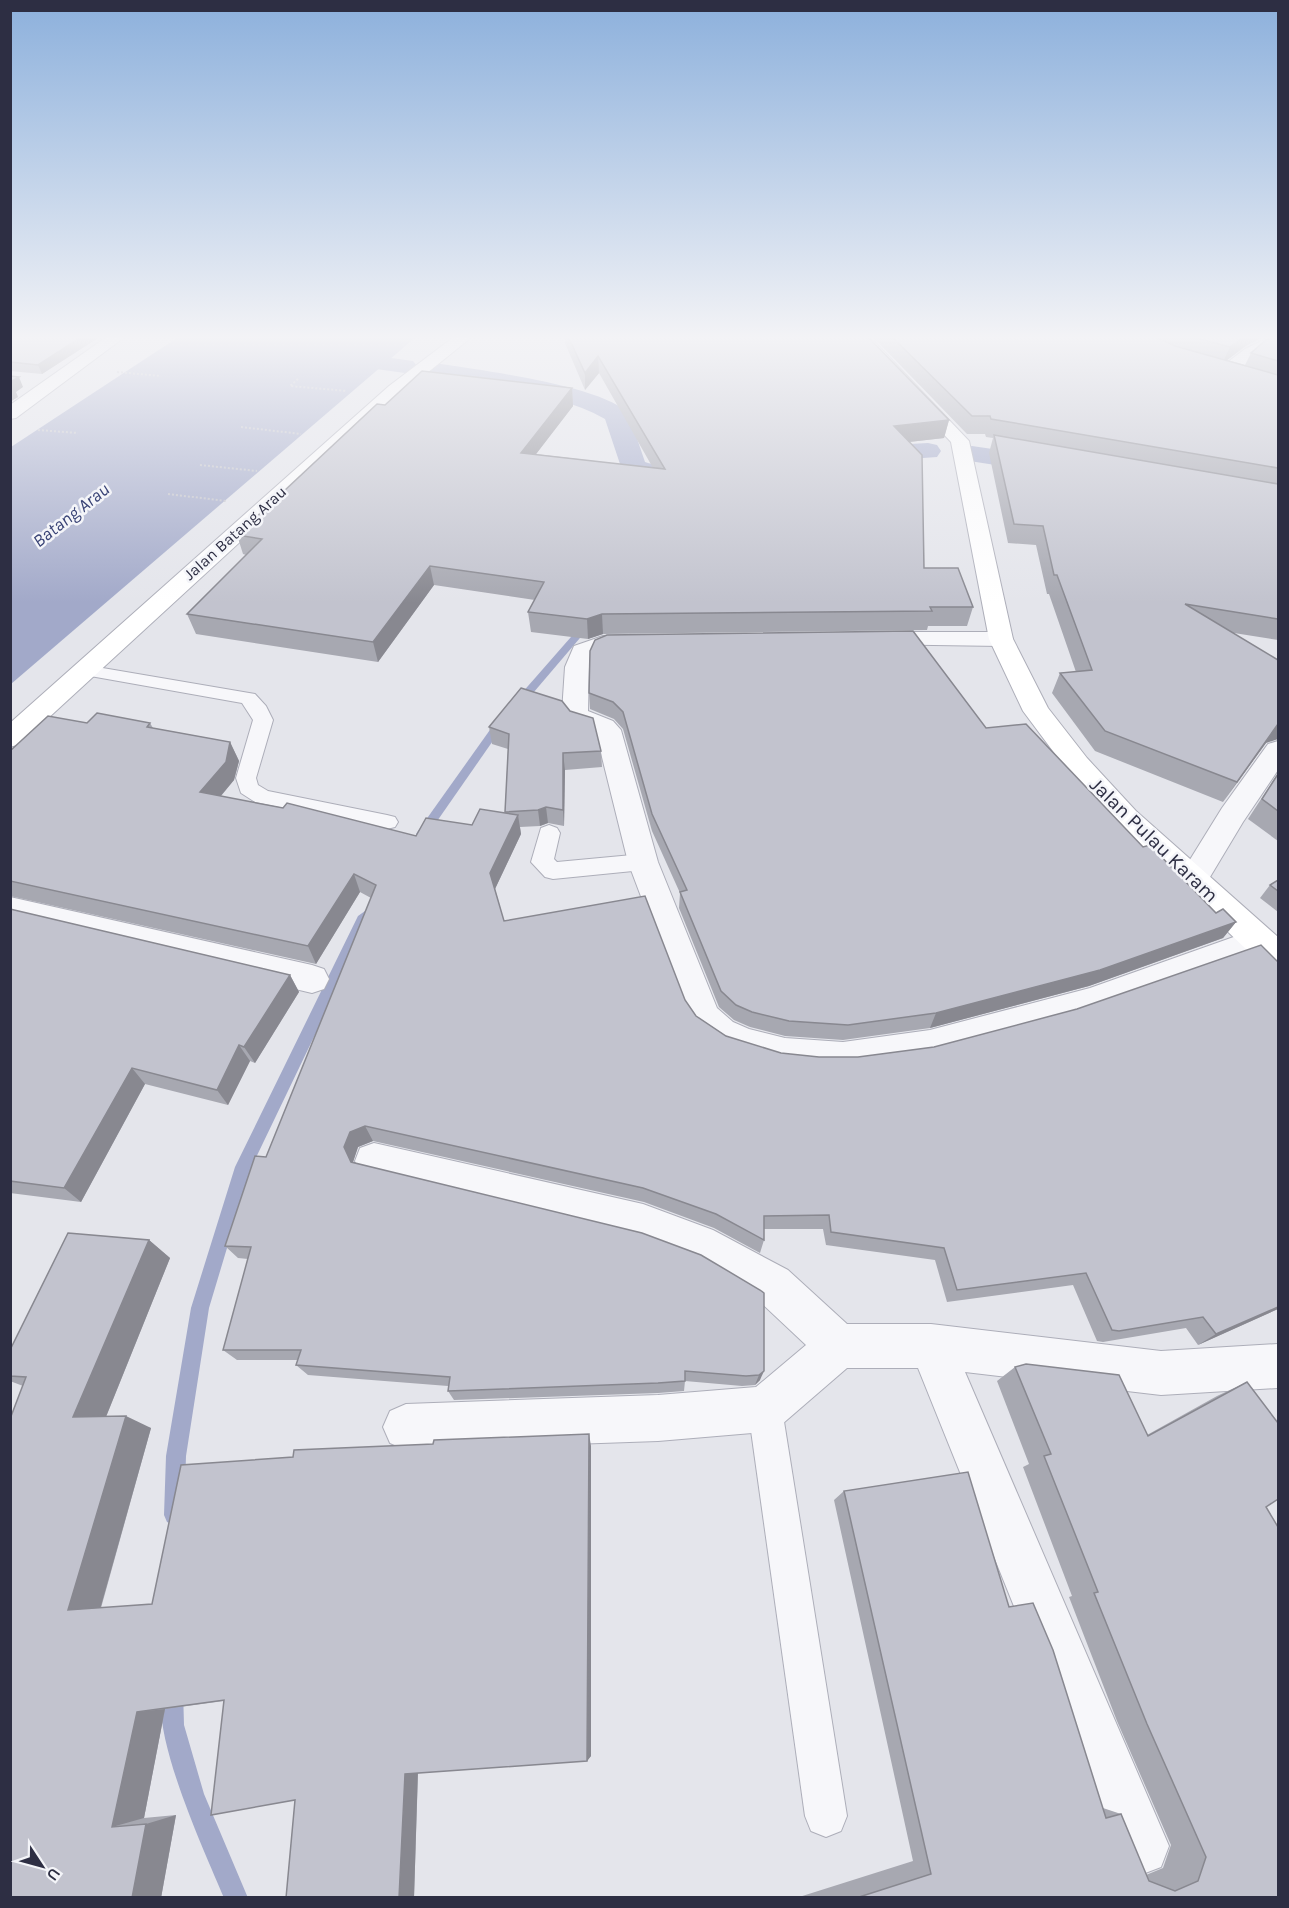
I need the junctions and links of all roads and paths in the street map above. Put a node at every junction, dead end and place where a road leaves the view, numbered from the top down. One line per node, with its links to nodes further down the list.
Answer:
1 (356, 425): 16 (street, Jalan Batang Arau)
2 (945, 425): 7 (street)
3 (241, 427): 6 (path)
4 (36, 430): 5 (path)
5 (78, 433)
6 (308, 435)
7 (960, 441): 8 (street); 14 (street, Jalan Pulau Karam)
8 (982, 445)
9 (200, 465): 10 (path)
10 (264, 472)
11 (168, 494): 12 (path)
12 (230, 501)
13 (851, 639): 14 (street)
14 (1001, 639): 22 (street, Jalan Pulau Karam)
15 (663, 641): 21 (street)
16 (86, 670): 17 (street, Jalan Batang Arau); 19 (lane)
17 (10, 738)
18 (1278, 750): 22 (street)
19 (387, 822)
20 (549, 833): 21 (lane)
21 (644, 862): 24 (street)
22 (1193, 879): 24 (street, Jalan Pulau Karam)
23 (10, 909): 25 (street)
24 (1269, 947)
25 (312, 979)
26 (374, 1161): 27 (street)
27 (839, 1346): 28 (street); 30 (street)
28 (931, 1346): 29 (street); 33 (street)
29 (1278, 1366)
30 (765, 1409): 31 (street); 32 (lane)
31 (406, 1427)
32 (826, 1816)
33 (1140, 1846)

